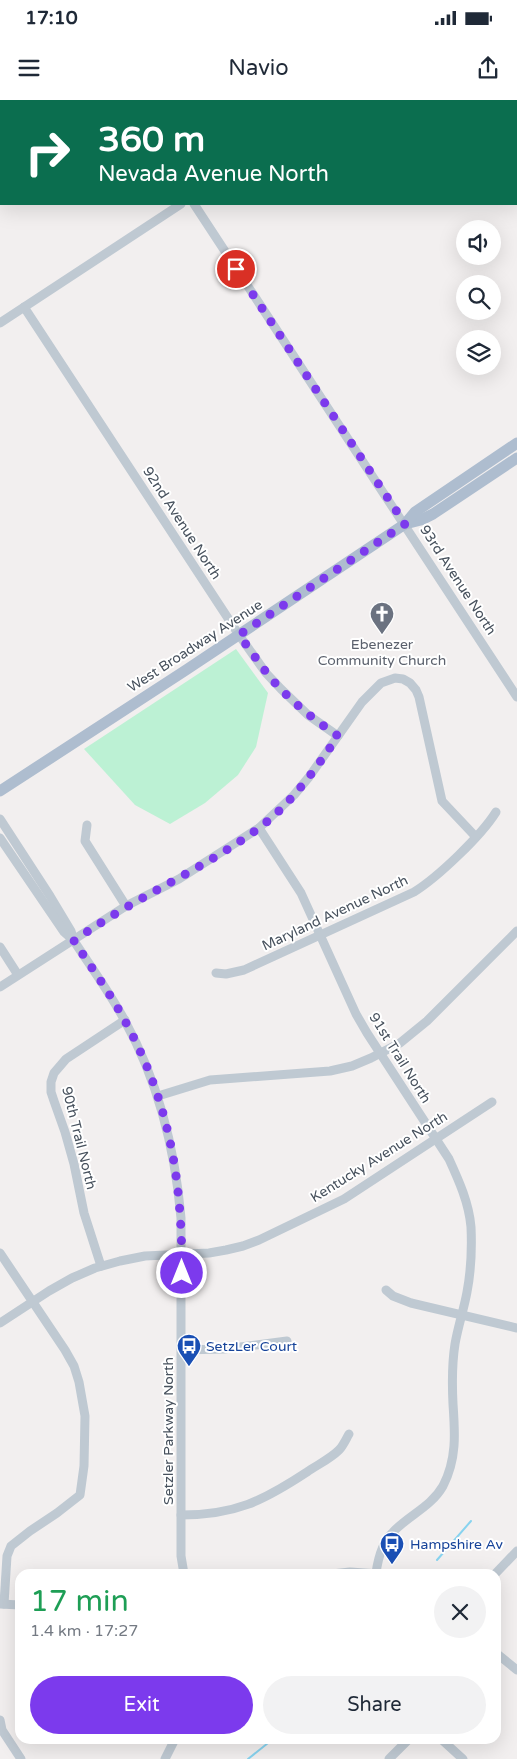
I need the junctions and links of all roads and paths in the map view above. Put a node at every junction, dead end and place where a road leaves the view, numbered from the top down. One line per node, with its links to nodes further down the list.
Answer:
1 (179, 205): 3 (street)
2 (195, 205): 7 (street, 93rd Avenue North)
3 (24, 307): 4 (street); 8 (street, 92nd Avenue North)
4 (0, 323)
5 (517, 443): 7 (main road, West Broadway Avenue)
6 (517, 458): 7 (main road, West Broadway Avenue)
7 (405, 524): 8 (main road, West Broadway Avenue); 9 (street, 93rd Avenue North)
8 (239, 635): 10 (street, 92nd Avenue North); 11 (main road, West Broadway Avenue)
9 (517, 697)
10 (338, 736): 15 (street); 16 (street)
11 (0, 791)
12 (496, 812): 16 (street, Maryland Avenue North)
13 (0, 818): 21 (street, Setzler Parkway North)
14 (87, 825): 18 (street)
15 (259, 828): 18 (street); 20 (street, 91st Trail North)
16 (475, 836): 20 (street, Maryland Avenue North)
17 (0, 838): 21 (street, Setzler Parkway North)
18 (126, 906): 21 (street)
19 (517, 931): 27 (street)
20 (320, 934): 23 (street, Maryland Avenue North); 27 (street, 91st Trail North)
21 (74, 941): 24 (street); 26 (street, Setzler Parkway North)
22 (0, 947): 24 (street)
23 (216, 973)
24 (18, 975): 25 (street)
25 (0, 987)
26 (125, 1020): 28 (street, Setzler Parkway North); 33 (street, 90th Trail North)
27 (380, 1054): 28 (street); 30 (street, 91st Trail North)
28 (158, 1096): 32 (street, Setzler Parkway North)
29 (492, 1102): 30 (street, Kentucky Avenue North)
30 (436, 1140): 32 (street, Kentucky Avenue North); 36 (street, 91st Trail North)
31 (0, 1253): 35 (street)
32 (182, 1254): 33 (street, Kentucky Avenue North); 40 (street, Setzler Parkway North)
33 (102, 1266): 35 (street, Kentucky Avenue North)
34 (386, 1290): 36 (street)
35 (32, 1302): 37 (street, Kentucky Avenue North); 49 (street)
36 (462, 1314): 38 (street); 47 (street, 91st Trail North)
37 (0, 1323)
38 (517, 1328)
39 (287, 1341): 40 (street)
40 (182, 1350): 42 (street, Setzler Parkway North)
41 (349, 1434): 42 (street)
42 (181, 1515): 44 (street, Setzler Parkway North)
43 (517, 1551): 48 (street)
44 (181, 1556): 45 (street, Setzler Parkway North); 46 (street, Setzler Parkway North)
45 (179, 1569)
46 (183, 1569)
47 (379, 1569)
48 (501, 1569)
49 (2, 1604): 50 (street)
50 (15, 1605)
51 (501, 1657): 52 (street)
52 (517, 1670)
53 (0, 1720): 57 (street)
54 (172, 1744): 58 (street)
55 (404, 1744): 59 (street)
56 (447, 1744): 60 (street)
57 (21, 1759)
58 (165, 1759)
59 (389, 1759)
60 (464, 1759)

